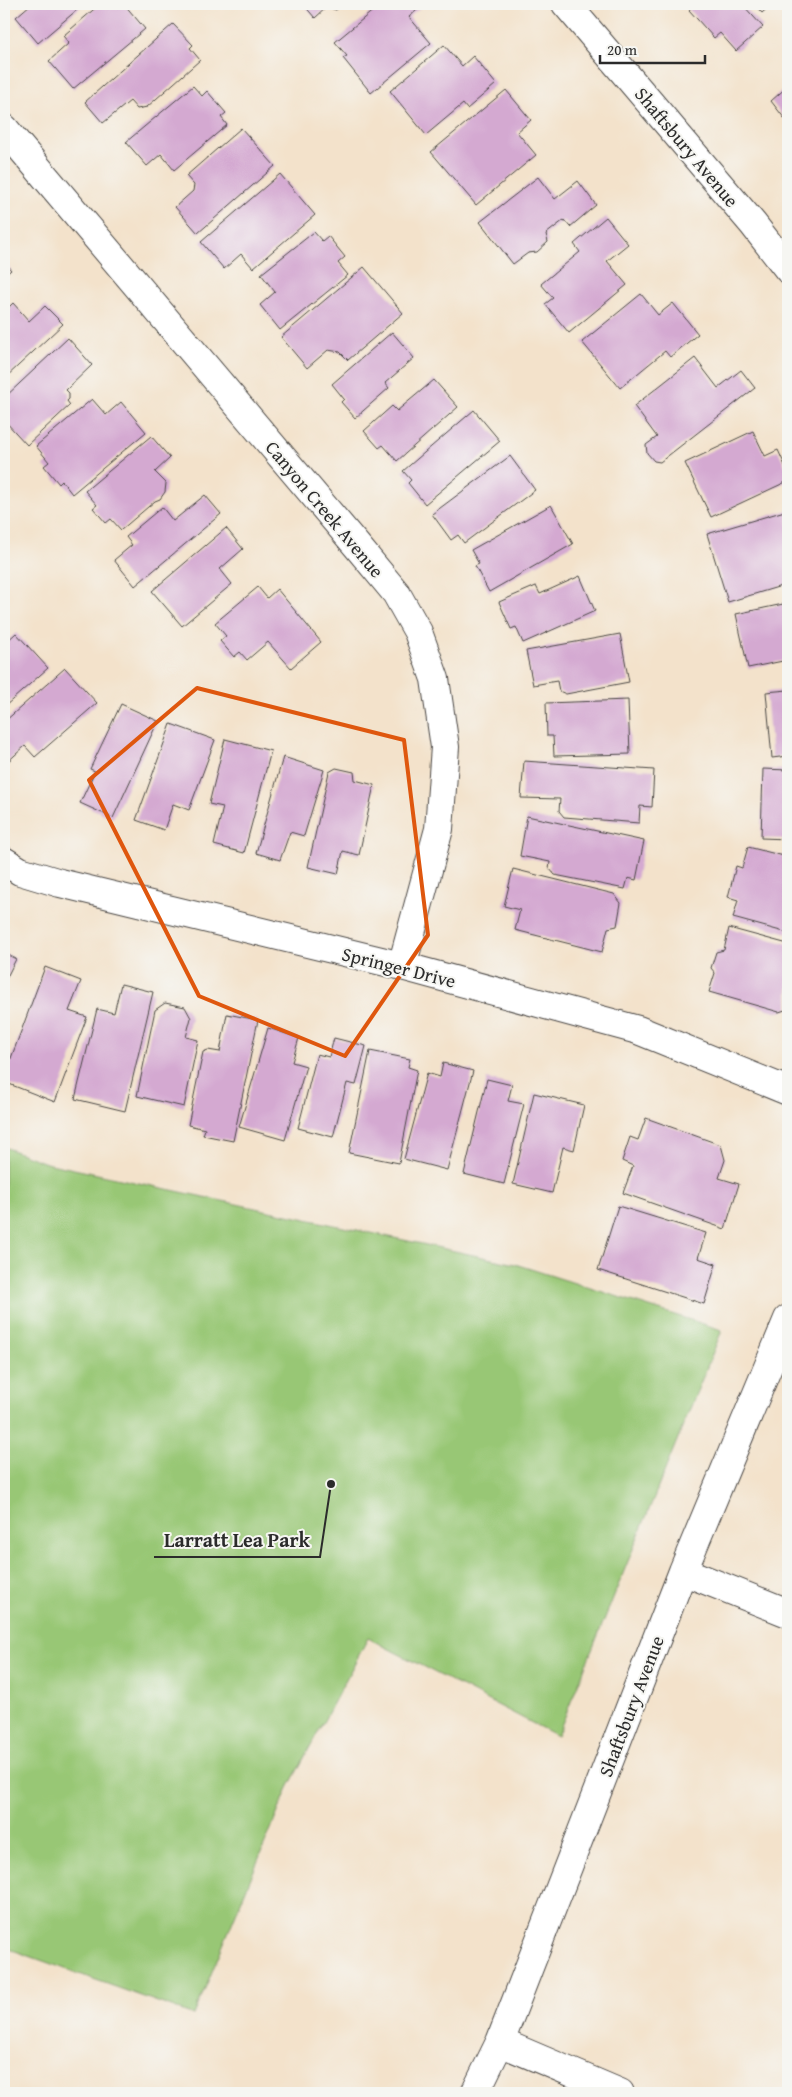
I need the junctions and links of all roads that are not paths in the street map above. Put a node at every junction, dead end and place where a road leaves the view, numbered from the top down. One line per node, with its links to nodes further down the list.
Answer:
1 (566, 4): 3 (street, Shaftsbury Avenue)
2 (4, 128): 5 (street, Canyon Creek Avenue)
3 (788, 269)
4 (4, 861): 5 (street, Springer Drive)
5 (402, 966): 6 (street, Springer Drive)
6 (788, 1091)
7 (788, 1319): 8 (street, Shaftsbury Avenue)
8 (683, 1571): 9 (street); 10 (street, Shaftsbury Avenue)
9 (788, 1613)
10 (500, 2042): 11 (street, Shaftsbury Avenue); 12 (street)
11 (475, 2093)
12 (620, 2093)

